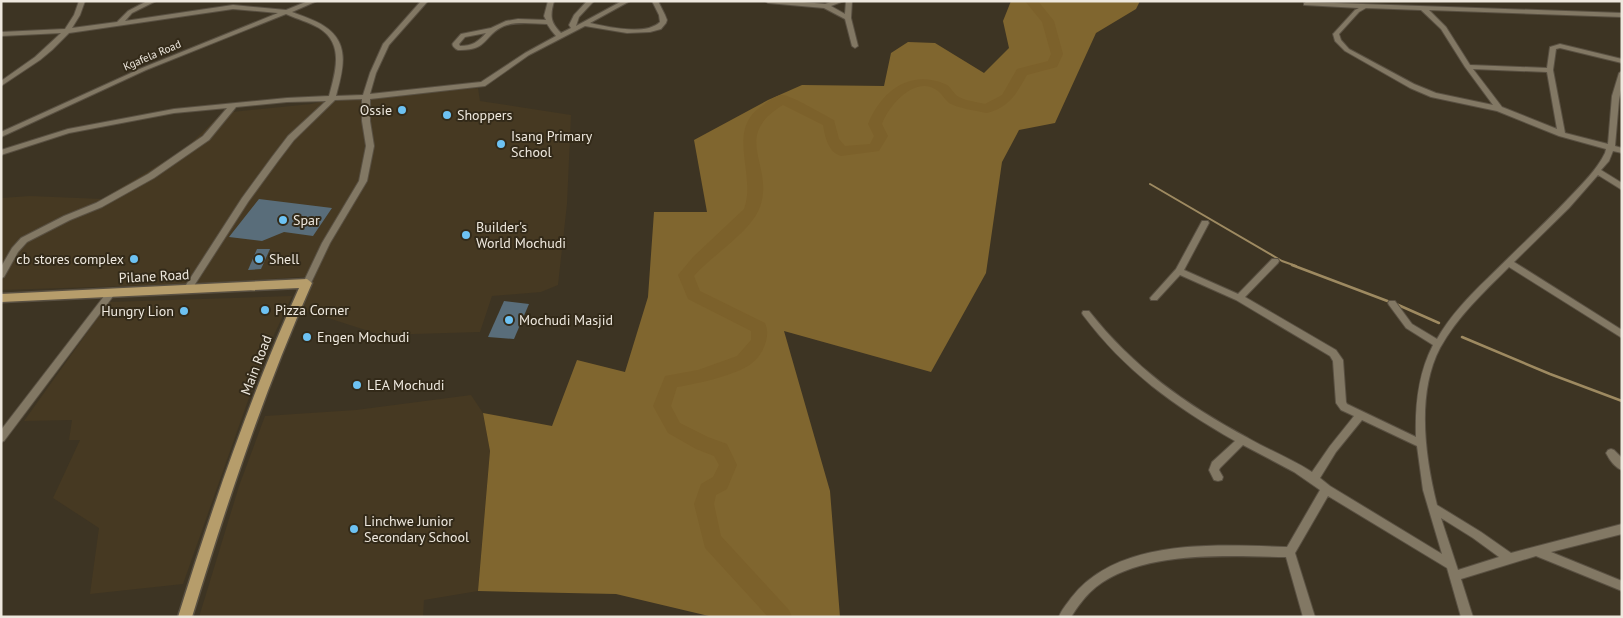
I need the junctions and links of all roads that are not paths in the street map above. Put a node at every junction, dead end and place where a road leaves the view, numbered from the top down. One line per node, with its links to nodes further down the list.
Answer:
1 (82, 1): 26 (street)
2 (153, 1): 22 (street)
3 (226, 1): 15 (street)
4 (314, 1): 18 (street, Kgafela Road)
5 (425, 1): 35 (street, Main Road)
6 (551, 1): 21 (street)
7 (591, 1): 24 (street)
8 (655, 1): 23 (street)
9 (768, 1): 14 (street)
10 (841, 1): 14 (street)
11 (849, 1): 20 (street)
12 (626, 2): 23 (street)
13 (1306, 4): 16 (street)
14 (825, 6): 20 (street)
15 (233, 7): 18 (street); 22 (street)
16 (1363, 7): 17 (street); 38 (street)
17 (1424, 9): 19 (street); 31 (street)
18 (286, 12): 36 (street); 41 (street, Kgafela Road)
19 (1622, 15)
20 (848, 18): 29 (street)
21 (548, 22): 25 (street); 28 (street)
22 (120, 23): 26 (street)
23 (586, 24): 24 (street)
24 (575, 29): 28 (street)
25 (494, 30): 25 (street)
26 (66, 31): 27 (street); 34 (street)
27 (1, 34)
28 (560, 36): 35 (street)
29 (855, 46)
30 (1622, 61): 32 (street)
31 (1468, 67): 32 (street); 38 (street)
32 (1550, 70): 40 (street)
33 (1622, 73): 39 (street)
34 (1, 84)
35 (366, 97): 36 (street); 52 (street, Main Road)
36 (332, 99): 37 (street); 53 (street)
37 (234, 106): 44 (street); 51 (street)
38 (1499, 109): 40 (street)
39 (1617, 133): 42 (street)
40 (1562, 134): 42 (street)
41 (1, 135)
42 (1610, 147): 43 (street); 45 (street)
43 (1622, 151)
44 (1, 153)
45 (1597, 171): 46 (street); 49 (street)
46 (1622, 187)
47 (1206, 223): 50 (street)
48 (1275, 261): 57 (street)
49 (1508, 262): 60 (street); 61 (street)
50 (1179, 271): 56 (street); 57 (street)
51 (1, 275)
52 (307, 283): 53 (main road, Pilane Road); 79 (main road, Main Road)
53 (187, 290): 54 (main road, Pilane Road)
54 (111, 293): 55 (main road, Pilane Road); 63 (street)
55 (1, 298)
56 (1154, 298)
57 (1239, 298): 62 (street)
58 (1392, 303): 61 (street)
59 (1086, 313): 64 (street)
60 (1622, 335)
61 (1438, 344): 65 (street)
62 (1360, 415): 65 (street); 69 (street)
63 (1, 438)
64 (1242, 440): 68 (street); 69 (street)
65 (1422, 444): 71 (street)
66 (1611, 453): 67 (street)
67 (1622, 466)
68 (1218, 477)
69 (1314, 478): 70 (street)
70 (1326, 489): 74 (street); 76 (street)
71 (1432, 508): 75 (street); 76 (street)
72 (1622, 529): 73 (street)
73 (1536, 551): 75 (street); 78 (street)
74 (1290, 552): 80 (street); 81 (street)
75 (1510, 559): 77 (street)
76 (1451, 565): 77 (street)
77 (1454, 576): 82 (street)
78 (1622, 586)
79 (185, 617)
80 (1064, 617)
81 (1309, 617)
82 (1467, 617)

